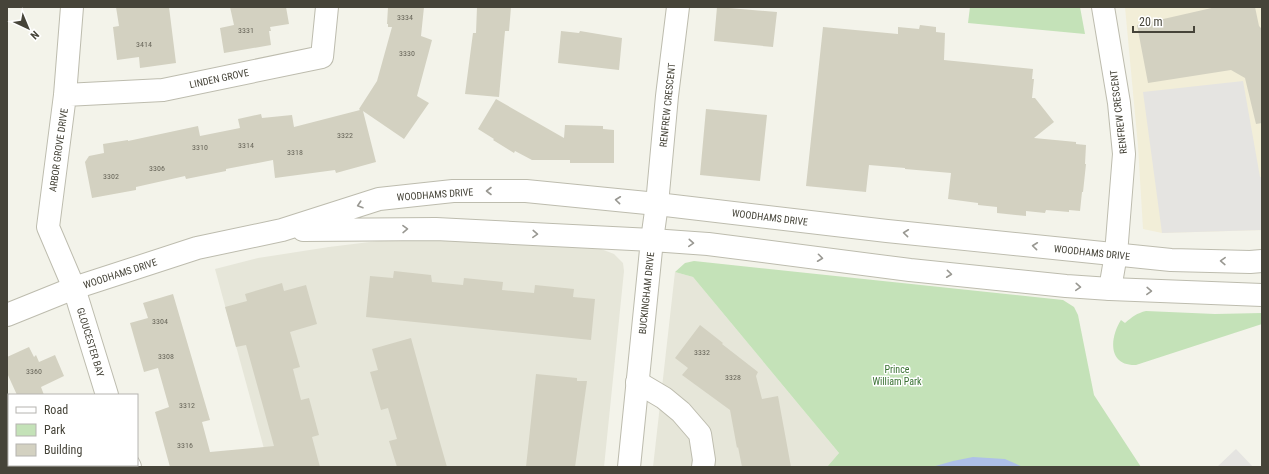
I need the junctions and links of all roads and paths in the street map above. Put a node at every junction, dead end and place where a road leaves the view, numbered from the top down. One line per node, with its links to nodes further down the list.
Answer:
1 (72, 7): 5 (street, ARBOR GROVE DRIVE)
2 (327, 7): 5 (street, LINDEN GROVE)
3 (678, 7): 6 (street, RENFREW CRESCENT)
4 (1103, 7): 9 (street, RENFREW CRESCENT)
5 (65, 95): 11 (street, ARBOR GROVE DRIVE)
6 (657, 204): 7 (street, WOODHAMS DRIVE, one-way to 7); 8 (street, BUCKINGHAM DRIVE); 9 (street, WOODHAMS DRIVE, one-way to 6)
7 (282, 230): 8 (street, WOODHAMS DRIVE, one-way to 8); 11 (street, WOODHAMS DRIVE)
8 (652, 240): 12 (street, WOODHAMS DRIVE, one-way to 12); 15 (street, BUCKINGHAM DRIVE)
9 (1116, 254): 10 (street, WOODHAMS DRIVE, one-way to 9); 12 (street, RENFREW CRESCENT)
10 (1262, 261)
11 (74, 288): 14 (street, WOODHAMS DRIVE); 16 (street, GLOUCESTER BAY)
12 (1110, 289): 13 (street, WOODHAMS DRIVE, one-way to 13)
13 (1262, 295)
14 (7, 315)
15 (637, 382): 17 (street, BUCKINGHAM DRIVE); 18 (street)
16 (107, 394)
17 (629, 467)
18 (703, 467)

